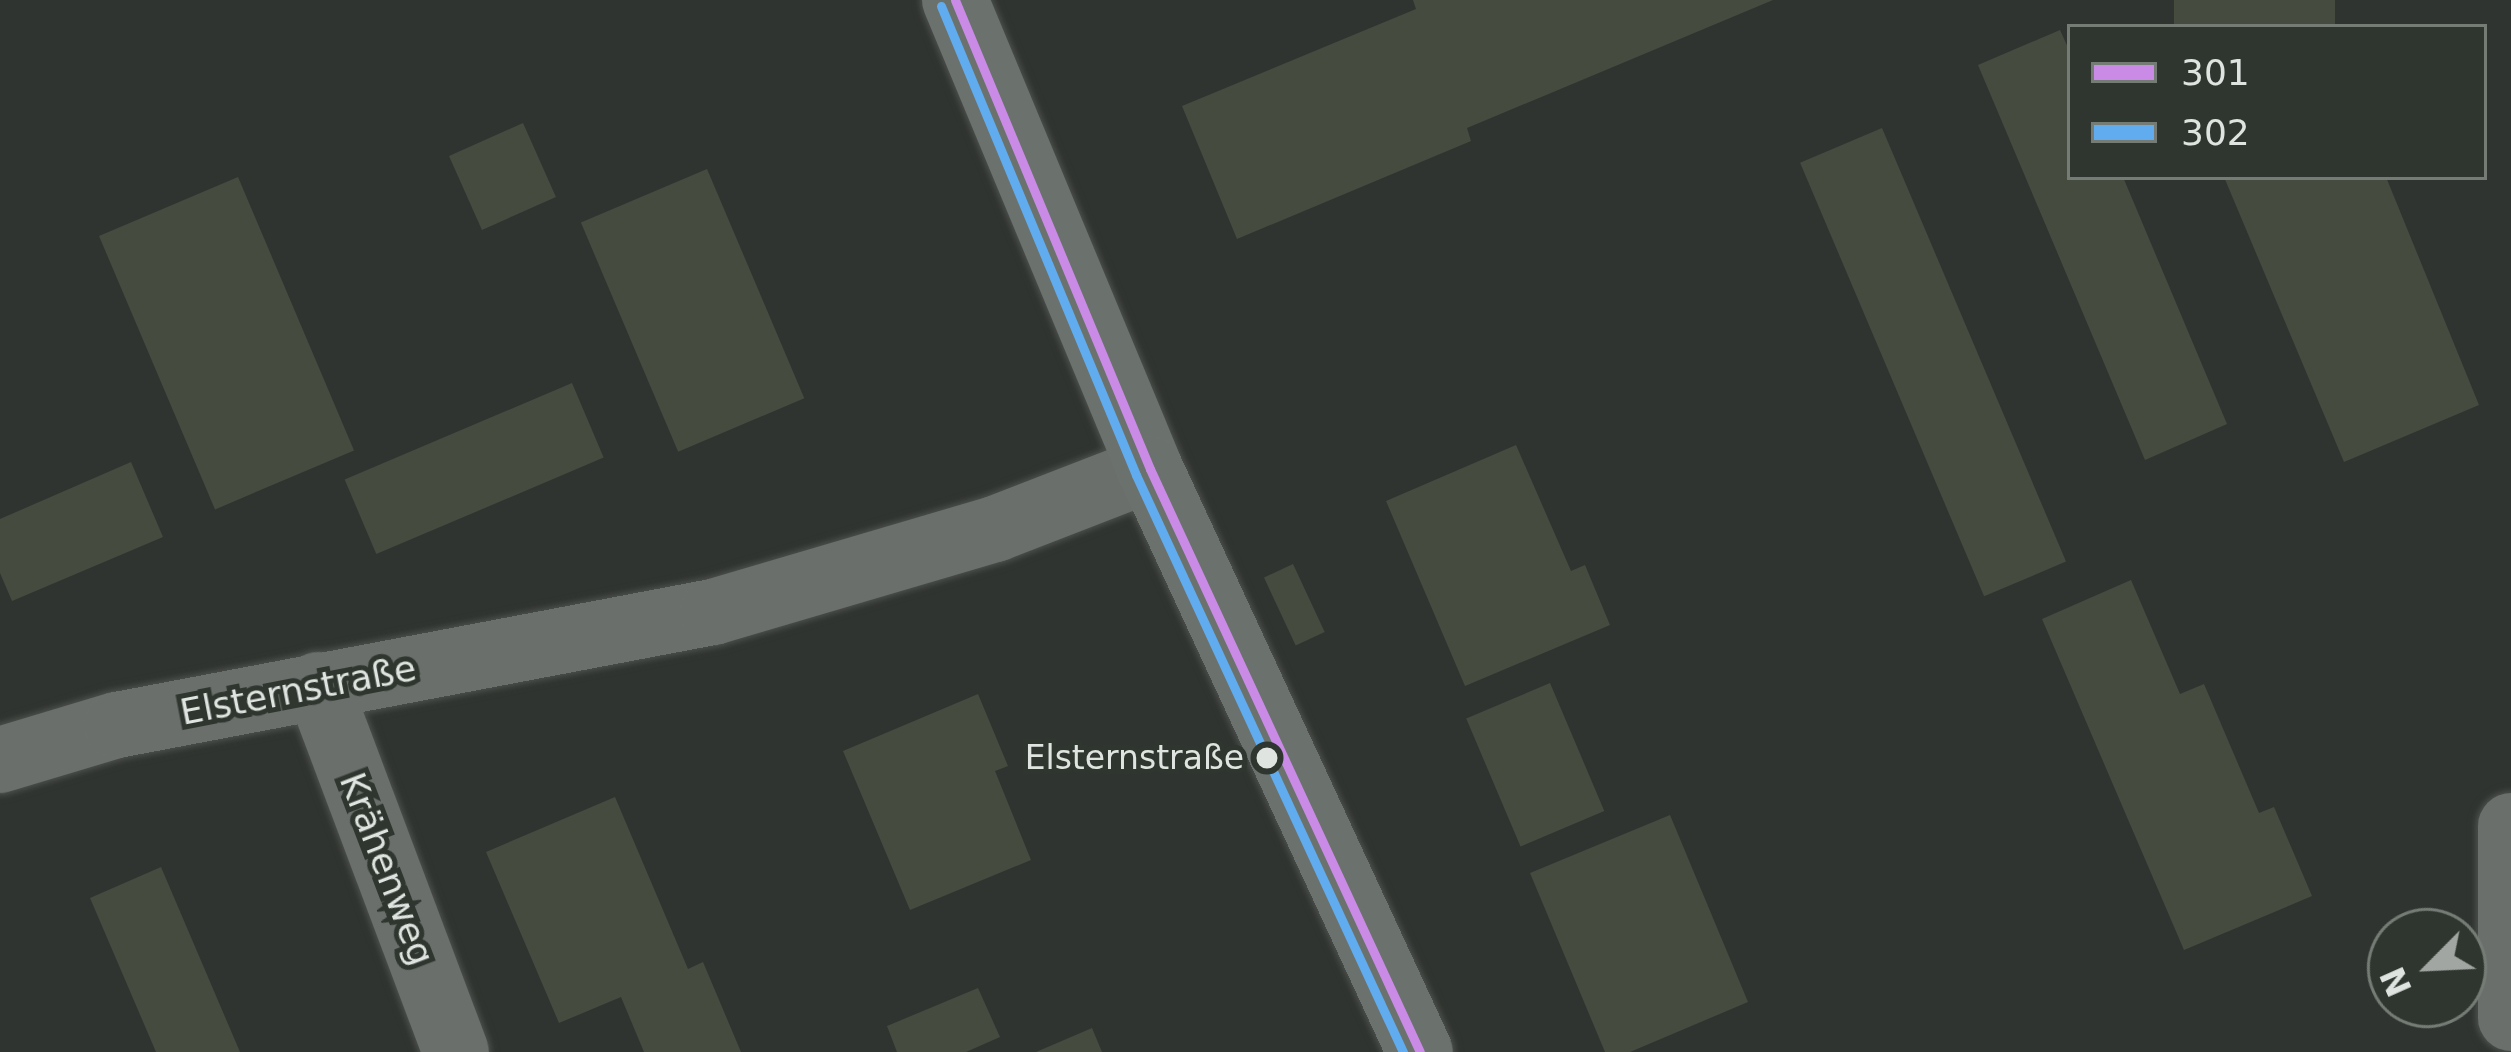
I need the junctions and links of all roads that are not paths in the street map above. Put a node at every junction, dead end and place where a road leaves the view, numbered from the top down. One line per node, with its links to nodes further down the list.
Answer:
1 (955, 0): 2 (street)
2 (1150, 469): 3 (street, Elsternstraße); 8 (street)
3 (318, 686): 4 (street, Elsternstraße); 7 (street, Krähenweg)
4 (0, 760)
5 (2511, 826): 6 (street)
6 (2511, 1018)
7 (456, 1052)
8 (1420, 1052)

